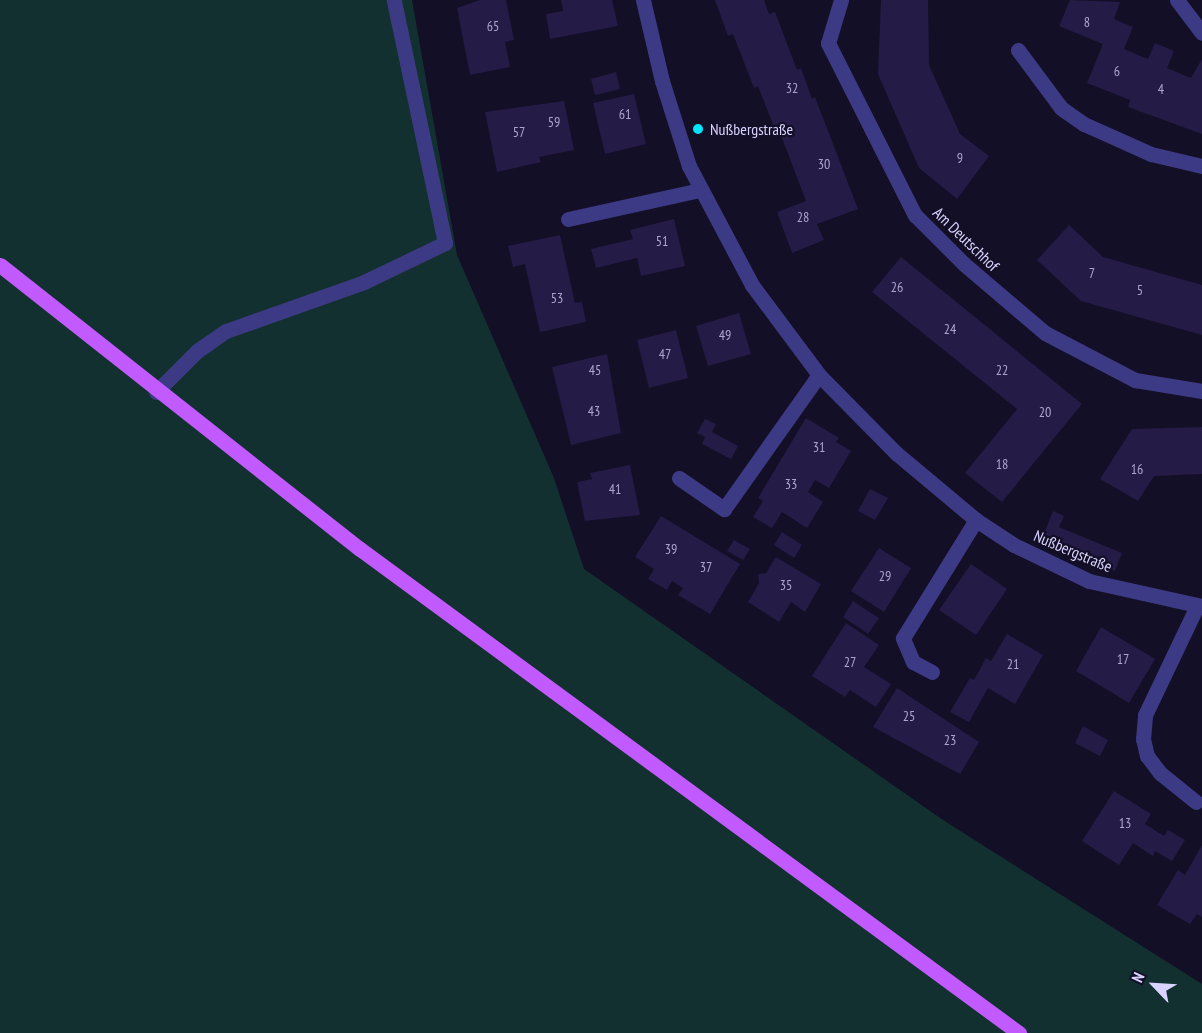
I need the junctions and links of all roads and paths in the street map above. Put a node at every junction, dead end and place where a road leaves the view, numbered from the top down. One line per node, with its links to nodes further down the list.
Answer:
1 (394, 0): 13 (street)
2 (643, 0): 8 (street, Nußbergstraße)
3 (841, 0): 12 (street, Am Deutschhof)
4 (1177, 0): 5 (street)
5 (1202, 33)
6 (1018, 50): 7 (street)
7 (1202, 166)
8 (700, 190): 9 (street); 11 (street, Nußbergstraße)
9 (568, 219)
10 (0, 265): 13 (main road)
11 (819, 375): 14 (street); 15 (street, Nußbergstraße)
12 (1202, 391)
13 (156, 392): 19 (main road)
14 (679, 478)
15 (976, 520): 16 (street, Nußbergstraße); 17 (street)
16 (1200, 606): 18 (street, Nußbergstraße)
17 (932, 672)
18 (1196, 802)
19 (1019, 1033)

